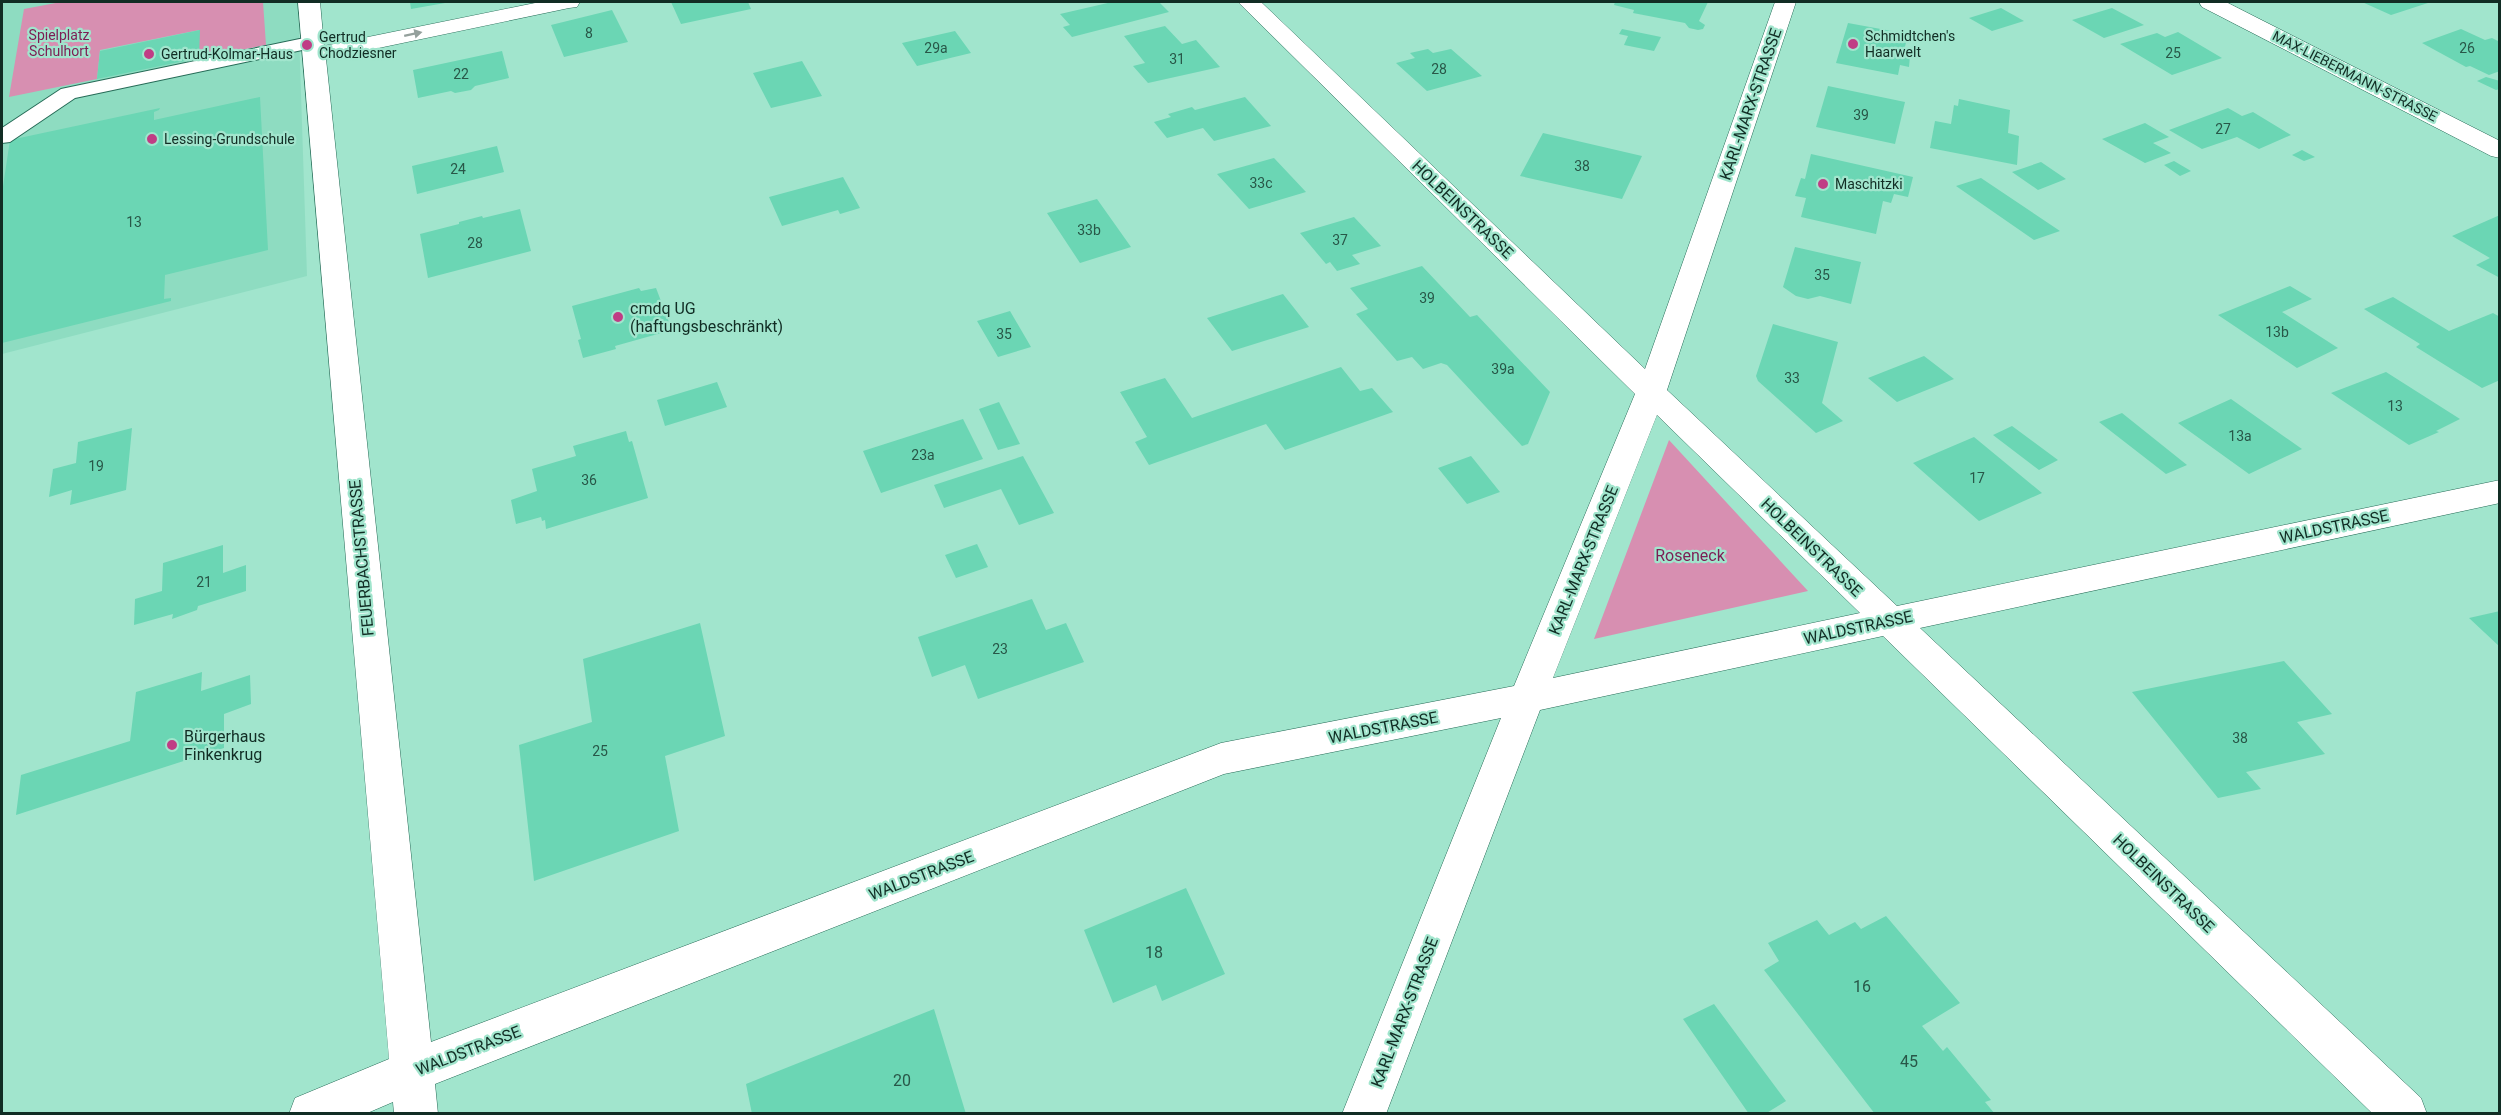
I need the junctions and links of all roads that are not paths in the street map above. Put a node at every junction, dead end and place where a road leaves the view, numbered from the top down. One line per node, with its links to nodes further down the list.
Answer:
1 (309, 2): 6 (street, FEUERBACHSTRASSE)
2 (569, 2): 6 (street, one-way to 2)
3 (1249, 2): 9 (street, HOLBEINSTRASSE)
4 (1786, 2): 9 (street, KARL-MARX-STRASSE)
5 (2210, 2): 8 (street, MAX-LIEBERMANN-STRASSE)
6 (314, 49): 7 (lane); 13 (street, FEUERBACHSTRASSE)
7 (2, 137)
8 (2499, 151)
9 (1651, 392): 11 (street, HOLBEINSTRASSE); 12 (street, KARL-MARX-STRASSE)
10 (2499, 491): 11 (street, WALDSTRASSE)
11 (1889, 621): 12 (street, WALDSTRASSE); 17 (street, HOLBEINSTRASSE)
12 (1527, 699): 13 (street, WALDSTRASSE); 16 (street, KARL-MARX-STRASSE)
13 (413, 1071): 14 (street, WALDSTRASSE); 15 (street, FEUERBACHSTRASSE)
14 (311, 1113)
15 (416, 1113)
16 (1364, 1113)
17 (2405, 1113)

